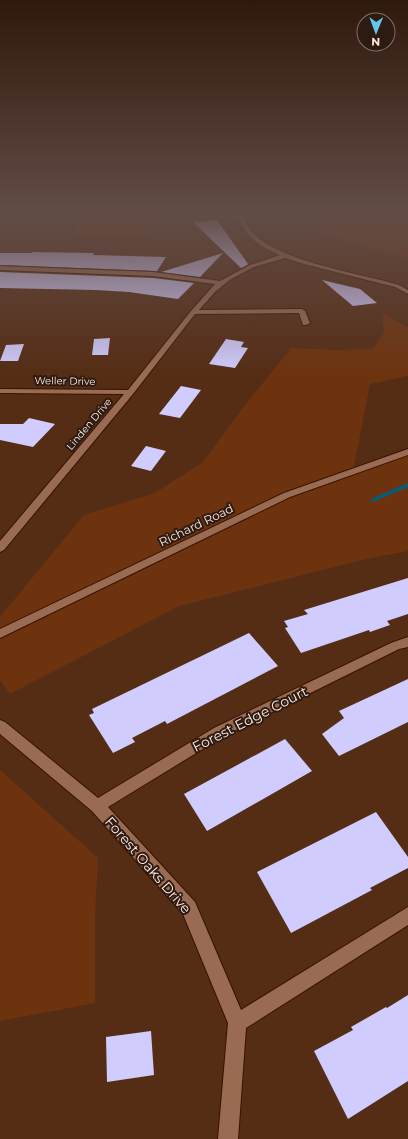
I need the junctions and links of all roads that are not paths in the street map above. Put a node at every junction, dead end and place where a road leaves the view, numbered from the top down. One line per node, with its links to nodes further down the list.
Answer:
1 (248, 267): 4 (street, Linden Drive)
2 (327, 267): 5 (street)
3 (0, 268): 4 (street)
4 (220, 283): 6 (street, Linden Drive)
5 (407, 292)
6 (193, 312): 7 (street); 9 (street, Linden Drive)
7 (306, 323)
8 (0, 391): 9 (street, Weller Drive)
9 (130, 392): 11 (street, Linden Drive)
10 (408, 452): 12 (street, Richard Road)
11 (0, 548)
12 (0, 634)
13 (408, 642): 15 (street, Forest Edge Court)
14 (0, 726): 15 (street, Forest Oaks Drive)
15 (96, 806): 17 (street, Forest Oaks Drive)
16 (408, 915): 17 (street)
17 (237, 1023): 18 (street, Forest Oaks Drive)
18 (228, 1139)

